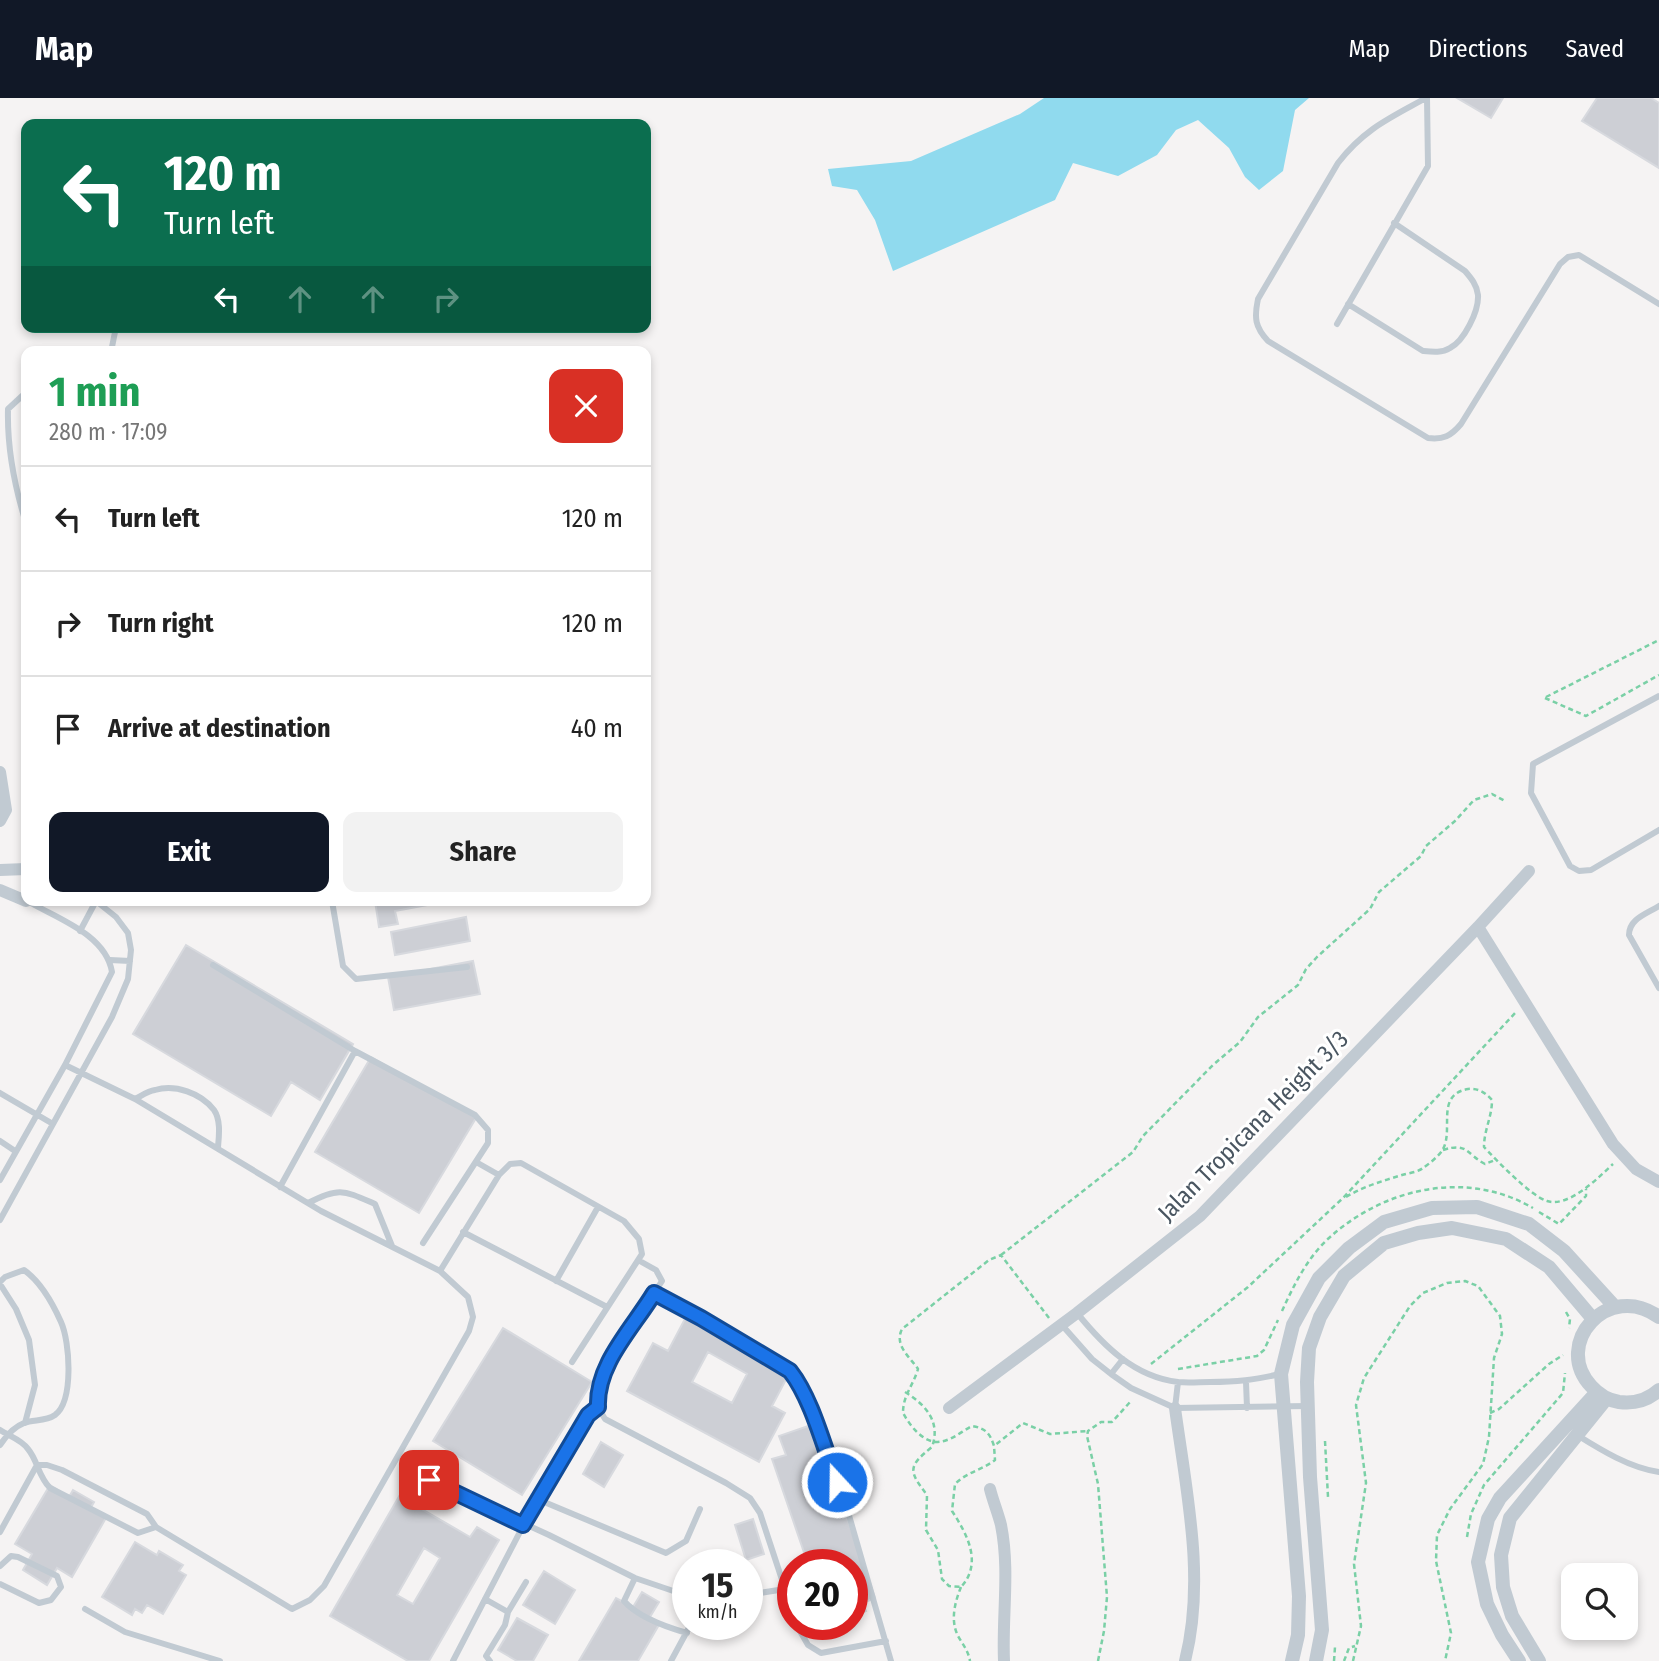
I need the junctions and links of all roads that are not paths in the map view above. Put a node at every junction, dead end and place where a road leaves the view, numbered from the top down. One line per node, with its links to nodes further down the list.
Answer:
1 (1427, 98): 2 (lane); 4 (lane)
2 (1394, 223): 3 (lane); 3 (lane)
3 (1348, 304): 5 (lane)
4 (1659, 304)
5 (1337, 324)
6 (21, 397): 7 (lane)
7 (21, 505)
8 (1659, 696): 11 (lane)
9 (0, 772): 10 (street)
10 (0, 821)
11 (1659, 830)
12 (21, 869): 13 (street)
13 (0, 870)
14 (1529, 871): 22 (street, Jalan Tropicana Height 3/3)
15 (0, 890): 16 (street)
16 (21, 898)
17 (37, 906): 23 (lane)
18 (93, 906): 23 (lane)
19 (102, 906): 25 (lane)
20 (333, 906): 27 (lane)
21 (1659, 906): 28 (lane)
22 (1478, 927): 42 (street); 57 (street, Jalan Tropicana Height 3/3)
23 (80, 931): 24 (lane)
24 (110, 960): 25 (lane); 30 (lane)
25 (130, 961): 31 (lane)
26 (213, 965): 29 (lane)
27 (467, 967)
28 (1659, 988)
29 (355, 1051): 39 (lane); 43 (lane)
30 (65, 1065): 31 (lane); 34 (lane)
31 (82, 1073): 33 (lane); 35 (lane)
32 (0, 1093): 34 (lane)
33 (135, 1099): 37 (lane); 37 (lane)
34 (37, 1115): 35 (lane); 38 (lane)
35 (53, 1124): 46 (lane)
36 (0, 1141): 38 (lane)
37 (218, 1147): 43 (lane)
38 (15, 1151): 41 (lane)
39 (476, 1162): 40 (lane); 48 (lane)
40 (499, 1175): 45 (lane); 47 (lane)
41 (0, 1180)
42 (1659, 1182)
43 (280, 1187): 44 (lane)
44 (308, 1203): 49 (lane); 49 (lane)
45 (598, 1207): 50 (lane); 52 (lane)
46 (0, 1220)
47 (463, 1232): 51 (lane); 52 (lane)
48 (424, 1243)
49 (393, 1247): 51 (lane)
50 (638, 1260): 54 (lane); 55 (lane)
51 (440, 1271): 87 (lane)
52 (556, 1281): 55 (lane)
53 (0, 1283): 75 (lane); 75 (lane)
54 (654, 1293): 71 (lane); 101 (lane)
55 (607, 1307): 62 (lane)
56 (1615, 1307): 58 (street); 59 (street); 64 (street)
57 (1077, 1313): 60 (street, Jalan Tropicana Height 3/3); 61 (lane)
58 (1659, 1317)
59 (1592, 1319): 68 (street); 70 (street)
60 (1059, 1326): 63 (lane); 72 (street, Jalan Tropicana Height 3/3)
61 (1123, 1359): 63 (lane); 65 (lane)
62 (572, 1362)
63 (1111, 1374): 73 (lane)
64 (1282, 1374): 66 (lane); 69 (street)
65 (1178, 1382): 66 (lane); 73 (lane)
66 (1246, 1382): 74 (lane)
67 (1659, 1390): 68 (street)
68 (1601, 1396): 78 (street); 111 (street)
69 (1282, 1405): 70 (lane); 74 (lane); 109 (street)
70 (1309, 1406): 110 (street)
71 (598, 1407): 84 (lane); 89 (lane)
72 (949, 1408)
73 (1175, 1408): 74 (lane); 108 (street)
74 (1247, 1408)
75 (25, 1423): 77 (lane)
76 (0, 1430): 77 (lane)
77 (7, 1434): 79 (lane); 80 (lane)
78 (1577, 1435): 81 (lane); 112 (street)
79 (0, 1445)
80 (37, 1465): 87 (lane); 87 (lane); 88 (lane)
81 (1659, 1472)
82 (429, 1480): 86 (lane)
83 (989, 1489): 107 (street)
84 (537, 1499): 85 (lane); 86 (lane)
85 (700, 1509)
86 (523, 1525): 91 (lane); 95 (lane)
87 (156, 1527)
88 (0, 1532)
89 (777, 1565)
90 (0, 1566): 93 (lane)
91 (635, 1578): 94 (lane); 98 (lane)
92 (526, 1582): 97 (lane)
93 (0, 1584)
94 (672, 1591)
95 (485, 1599): 97 (lane); 103 (lane)
96 (85, 1609): 102 (lane)
97 (508, 1612): 104 (lane)
98 (672, 1629)
99 (683, 1640): 105 (lane)
100 (805, 1640): 101 (lane)
101 (886, 1641): 106 (lane)
102 (220, 1661)
103 (453, 1661)
104 (490, 1661)
105 (671, 1661)
106 (891, 1661)
107 (1004, 1661)
108 (1185, 1661)
109 (1292, 1661)
110 (1316, 1661)
111 (1519, 1661)
112 (1539, 1661)

